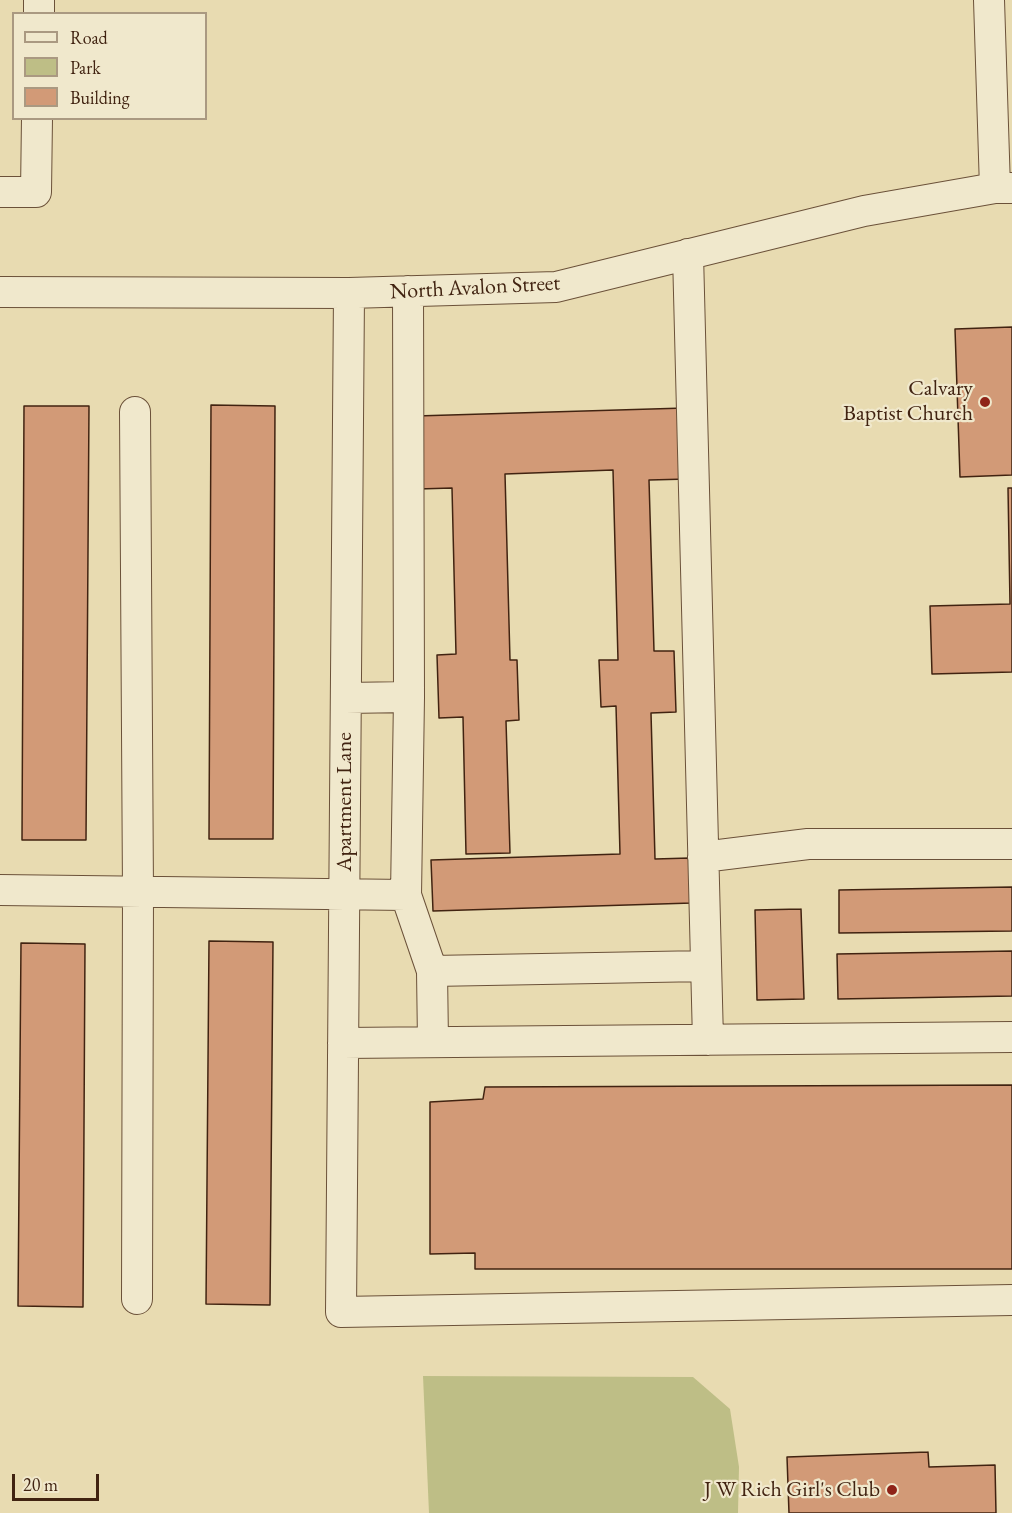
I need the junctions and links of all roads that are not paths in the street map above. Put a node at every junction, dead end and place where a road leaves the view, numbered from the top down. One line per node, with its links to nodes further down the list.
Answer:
1 (989, 0): 3 (street)
2 (37, 120): 4 (street)
3 (1004, 188): 5 (street, North Avalon Street)
4 (0, 192)
5 (688, 254): 6 (street, North Avalon Street); 13 (street)
6 (408, 291): 8 (street, North Avalon Street); 10 (street)
7 (0, 292): 8 (street, North Avalon Street)
8 (349, 293): 11 (street, Apartment Lane)
9 (135, 412): 15 (street)
10 (409, 697): 11 (street); 17 (street)
11 (346, 698): 16 (street, Apartment Lane)
12 (1012, 844): 13 (street)
13 (703, 857): 18 (street)
14 (0, 890): 15 (street)
15 (138, 892): 16 (street); 24 (street)
16 (344, 895): 17 (street); 23 (street, Apartment Lane)
17 (406, 895): 19 (street)
18 (706, 966): 19 (street); 21 (street)
19 (432, 971): 22 (street)
20 (1012, 1037): 21 (street)
21 (708, 1040): 22 (street)
22 (433, 1042): 23 (street)
23 (343, 1043): 25 (street, Apartment Lane)
24 (137, 1299)
25 (1012, 1300)

